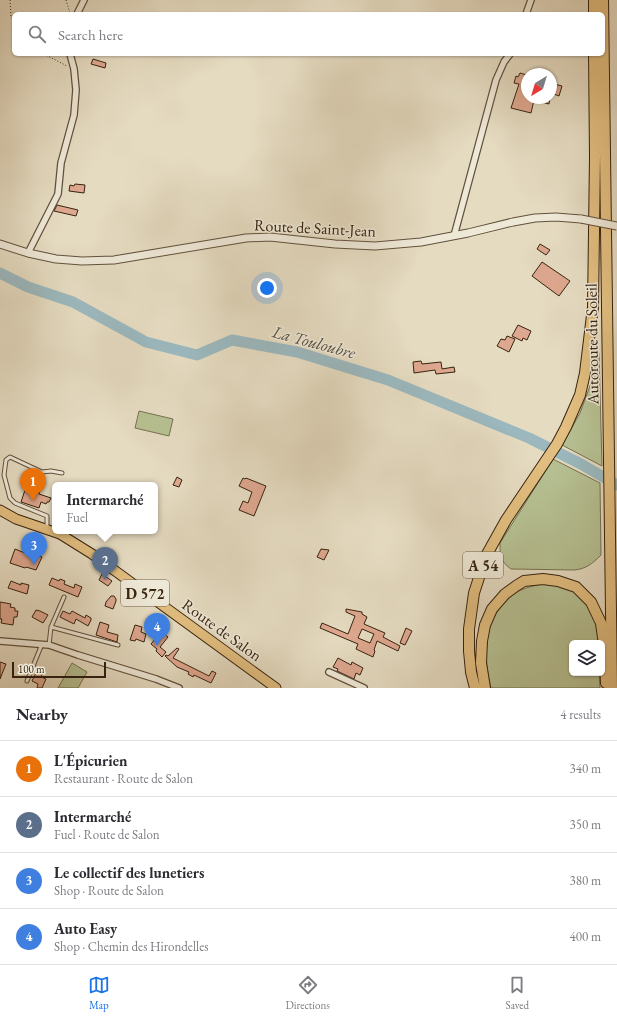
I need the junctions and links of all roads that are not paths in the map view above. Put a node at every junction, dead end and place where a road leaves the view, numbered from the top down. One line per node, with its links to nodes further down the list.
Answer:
1 (84, 0): 5 (street)
2 (531, 0): 6 (street)
3 (594, 0): 7 (highway)
4 (603, 0): 8 (highway, Autoroute du Soleil)
5 (78, 12)
6 (527, 12)
7 (594, 12)
8 (603, 12)
9 (71, 56): 16 (street)
10 (508, 56): 14 (street)
11 (594, 56): 35 (highway, A 54)
12 (604, 56): 38 (highway, Autoroute du Soleil)
13 (617, 226): 14 (street, Route de Saint-Jean, bridge)
14 (454, 236): 16 (street, Route de Saint-Jean)
15 (0, 244): 16 (street, Route de Saint-Jean)
16 (28, 253)
17 (62, 473): 21 (lane)
18 (0, 510): 20 (main road, Route de Salon / D 572)
19 (0, 518): 20 (main road, Route de Salon / D 572)
20 (16, 520): 21 (main road, Route de Salon / D 572)
21 (47, 530): 22 (main road, Route de Salon / D 572)
22 (52, 532)
23 (60, 534): 33 (main road, Route de Salon / D 572)
24 (64, 597): 25 (lane)
25 (51, 627): 28 (lane); 29 (lane)
26 (0, 641): 27 (street)
27 (42, 644): 28 (street); 31 (lane)
28 (49, 645): 32 (street)
29 (118, 645)
30 (329, 672): 34 (street)
31 (27, 682)
32 (179, 688)
33 (276, 688)
34 (364, 688)
35 (475, 688)
36 (485, 688): 37 (highway, A 54)
37 (606, 688)
38 (612, 688)

